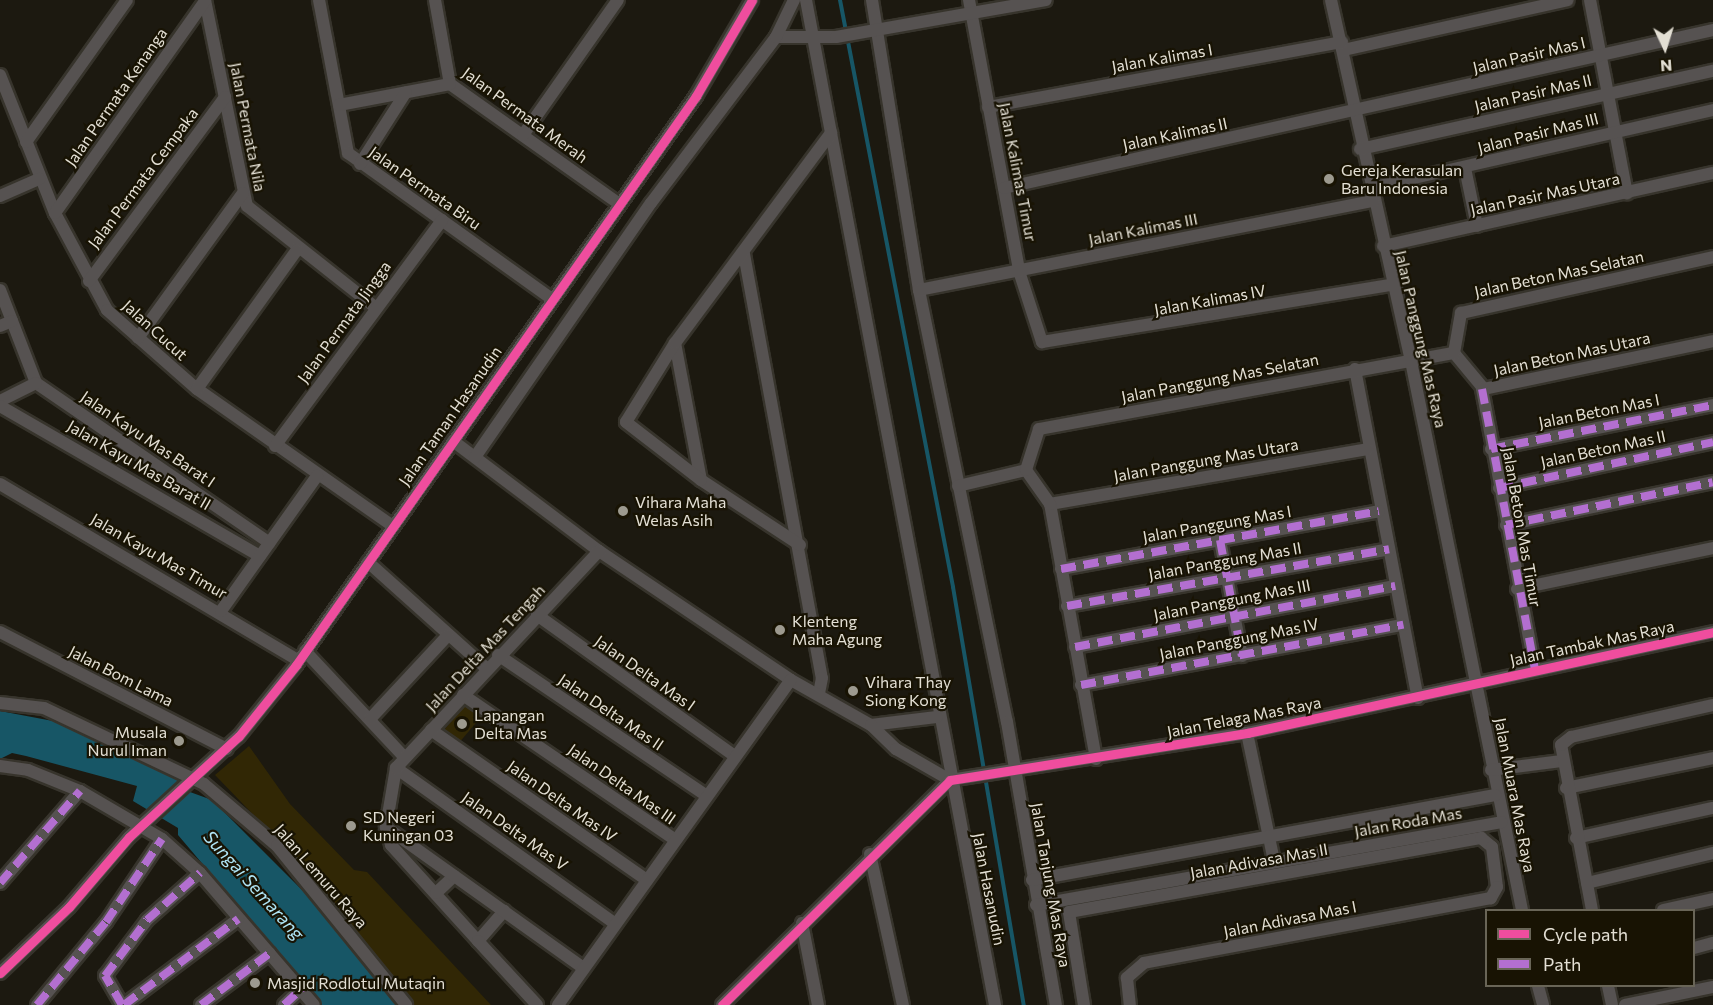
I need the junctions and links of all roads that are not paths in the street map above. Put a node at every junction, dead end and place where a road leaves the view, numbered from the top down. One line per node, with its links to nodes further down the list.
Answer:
1 (127, 0): 36 (street)
2 (205, 0): 27 (street, Jalan Permata Nila); 48 (street, Jalan Permata Kenanga)
3 (319, 0): 29 (street, Jalan Permata Biru)
4 (435, 0): 24 (street, Jalan Permata Merah)
5 (618, 0): 35 (street)
6 (752, 0): 47 (street, Jalan Taman Hasanudin)
7 (794, 0): 19 (street)
8 (806, 0): 18 (street, Jalan Hasanudin)
9 (872, 0): 16 (street)
10 (969, 0): 15 (street, Jalan Kalimas Timur)
11 (1046, 0): 15 (street)
12 (1331, 0): 20 (street, Jalan Panggung Mas Raya)
13 (1568, 0): 20 (street, Jalan Kalimas I)
14 (1590, 0): 21 (street)
15 (971, 13): 16 (street); 30 (street, Jalan Kalimas Timur)
16 (877, 30): 18 (street); 59 (street, Jalan Tanjung Mas Raya)
17 (1713, 30): 21 (street, Jalan Pasir Mas I)
18 (813, 36): 19 (street); 34 (street, Jalan Hasanudin)
19 (776, 37): 82 (street)
20 (1342, 46): 30 (street, Jalan Kalimas I); 32 (street, Jalan Panggung Mas Raya)
21 (1600, 56): 26 (street); 32 (street, Jalan Pasir Mas I)
22 (1713, 71): 26 (street, Jalan Pasir Mas II)
23 (0, 75): 28 (street, Jalan Cucut)
24 (450, 84): 25 (street); 35 (street, Jalan Permata Merah)
25 (406, 92): 29 (street); 38 (street)
26 (1608, 94): 33 (street); 37 (street, Jalan Pasir Mas II)
27 (225, 97): 43 (street, Jalan Permata Nila); 56 (street, Jalan Permata Cempaka)
28 (4, 102): 36 (street, Jalan Cucut)
29 (339, 105): 38 (street, Jalan Permata Biru)
30 (988, 106): 42 (street, Jalan Kalimas Timur)
31 (1713, 110): 33 (street, Jalan Pasir Mas III)
32 (1353, 112): 37 (street, Jalan Panggung Mas Raya); 42 (street, Jalan Kalimas II)
33 (1613, 132): 39 (street, Jalan Pasir Mas III); 44 (street)
34 (831, 133): 53 (street); 129 (street, Jalan Hasanudin)
35 (523, 135): 47 (street, Jalan Permata Merah)
36 (26, 142): 41 (street, Jalan Cucut)
37 (1360, 149): 45 (street, Jalan Panggung Mas Raya)
38 (360, 164): 49 (street, Jalan Permata Biru)
39 (1465, 168): 45 (street, Jalan Pasir Mas III); 50 (street)
40 (1713, 173): 44 (street, Jalan Pasir Mas Utara)
41 (39, 179): 46 (street); 48 (street, Jalan Cucut)
42 (1004, 188): 55 (street, Jalan Kalimas Timur)
43 (243, 193): 52 (street, Jalan Permata Nila); 65 (street)
44 (1627, 194): 50 (street, Jalan Pasir Mas Utara)
45 (1371, 195): 51 (street, Jalan Panggung Mas Raya); 55 (street, Jalan Kalimas III)
46 (0, 196)
47 (618, 203): 60 (street, Jalan Taman Hasanudin)
48 (55, 213): 56 (street, Jalan Cucut)
49 (442, 220): 60 (street, Jalan Permata Biru); 61 (street, Jalan Permata Jingga)
50 (1478, 226): 51 (street, Jalan Pasir Mas Utara)
51 (1383, 246): 57 (street, Jalan Panggung Mas Raya)
52 (297, 250): 61 (street, Jalan Permata Nila); 72 (street)
53 (744, 254): 67 (street); 96 (street)
54 (1713, 257): 68 (street, Jalan Beton Mas Selatan)
55 (1019, 271): 59 (street, Jalan Kalimas III); 64 (street, Jalan Kalimas Timur)
56 (89, 281): 65 (street, Jalan Cucut)
57 (1391, 285): 64 (street, Jalan Kalimas IV); 69 (street, Jalan Panggung Mas Raya)
58 (0, 290): 62 (street)
59 (919, 290): 88 (street, Jalan Tanjung Mas Raya)
60 (552, 299): 77 (street, Jalan Taman Hasanudin)
61 (375, 307): 79 (street, Jalan Permata Jingga)
62 (12, 321): 63 (street); 71 (street)
63 (0, 326)
64 (1037, 336)
65 (138, 338): 72 (street, Jalan Cucut)
66 (1713, 341): 73 (street, Jalan Beton Mas Utara)
67 (675, 343): 85 (street); 85 (street)
68 (1454, 353): 69 (street); 73 (street, Jalan Beton Mas Utara)
69 (1411, 361): 70 (street, Jalan Panggung Mas Selatan); 122 (street, Jalan Panggung Mas Raya)
70 (1355, 369): 80 (street); 83 (street, Jalan Panggung Mas Selatan)
71 (36, 383): 74 (street); 95 (street, Jalan Kayu Mas Barat I)
72 (197, 389): 79 (street, Jalan Cucut)
73 (1482, 389): 81 (street, Jalan Beton Mas Timur)
74 (0, 401)
75 (1713, 405): 81 (street, Jalan Beton Mas I)
76 (0, 406): 100 (street, Jalan Kayu Mas Barat II)
77 (453, 441): 82 (street, Jalan Taman Hasanudin); 92 (street, Jalan Taman Hasanudin)
78 (1713, 442): 89 (street, Jalan Beton Mas II)
79 (275, 446): 84 (street, Jalan Cucut)
80 (1367, 449): 90 (street, Jalan Panggung Mas Utara); 91 (street)
81 (1491, 449): 89 (street, Jalan Beton Mas Timur)
82 (475, 458): 99 (street, Jalan Taman Hasanudin)
83 (1026, 470): 88 (street); 90 (street)
84 (317, 476): 92 (street, Jalan Cucut); 95 (street)
85 (701, 480): 96 (street)
86 (1713, 482): 93 (street)
87 (0, 484): 107 (street, Jalan Kayu Mas Timur)
88 (958, 486): 142 (street, Jalan Tanjung Mas Raya)
89 (1499, 488): 93 (street, Jalan Beton Mas Timur)
90 (1050, 504): 102 (street)
91 (1379, 511): 94 (street, Jalan Panggung Mas I); 98 (street)
92 (391, 525): 101 (street, Jalan Taman Hasanudin)
93 (1506, 525): 105 (street, Jalan Beton Mas Timur)
94 (1220, 540): 102 (street, Jalan Panggung Mas I); 103 (street)
95 (270, 543): 100 (street)
96 (800, 545): 124 (street)
97 (1713, 548): 105 (street)
98 (1389, 549): 103 (street, Jalan Panggung Mas II); 104 (street)
99 (599, 551): 108 (street, Jalan Delta Mas Tengah); 120 (street, Jalan Taman Hasanudin)
100 (260, 556): 107 (street)
101 (368, 562): 113 (street); 116 (street, Jalan Taman Hasanudin)
102 (1061, 569): 106 (street)
103 (1226, 578): 106 (street, Jalan Panggung Mas II); 109 (street)
104 (1395, 586): 109 (street, Jalan Panggung Mas III); 110 (street)
105 (1517, 590): 119 (street, Jalan Beton Mas Timur)
106 (1067, 606): 114 (street)
107 (220, 611): 116 (street, Jalan Kayu Mas Timur)
108 (537, 615): 115 (street, Jalan Delta Mas Tengah); 134 (street, Jalan Delta Mas I)
109 (1234, 616): 114 (street, Jalan Panggung Mas III); 117 (street)
110 (1403, 625): 117 (street, Jalan Panggung Mas IV); 125 (street)
111 (0, 632): 133 (street, Jalan Bom Lama)
112 (1713, 632): 119 (street, Jalan Tambak Mas Raya)
113 (448, 635): 118 (street); 128 (street)
114 (1075, 647): 121 (street)
115 (498, 655): 118 (street, Jalan Delta Mas Tengah); 148 (street, Jalan Delta Mas II)
116 (302, 656): 128 (street, Jalan Kayu Mas Timur); 133 (street, Jalan Taman Hasanudin)
117 (1242, 656): 121 (street, Jalan Panggung Mas IV)
118 (486, 668): 123 (street, Jalan Delta Mas Tengah)
119 (1535, 670): 122 (street, Jalan Tambak Mas Raya)
120 (791, 680): 124 (street, Jalan Taman Hasanudin); 134 (street)
121 (1081, 685): 137 (street)
122 (1478, 685): 125 (street, Jalan Telaga Mas Raya); 141 (street, Jalan Muara Mas Raya)
123 (463, 694): 131 (street, Jalan Delta Mas Tengah); 156 (street, Jalan Delta Mas III)
124 (819, 694): 130 (street, Jalan Taman Hasanudin)
125 (1418, 698): 132 (street, Jalan Telaga Mas Raya)
126 (0, 703): 143 (street, Jalan Lemuru Raya)
127 (1713, 705): 138 (street)
128 (371, 717): 135 (street, Jalan Kayu Mas Timur)
129 (937, 717): 130 (street); 144 (street, Jalan Hasanudin)
130 (871, 725): 144 (street, Jalan Taman Hasanudin)
131 (431, 730): 135 (street, Jalan Delta Mas Tengah); 162 (street, Jalan Delta Mas IV)
132 (1247, 733): 137 (street, Jalan Telaga Mas Raya); 153 (street)
133 (226, 749): 143 (street, Jalan Taman Hasanudin)
134 (735, 756): 148 (street)
135 (405, 758): 140 (street, Jalan Delta Mas Tengah)
136 (1713, 758): 145 (street)
137 (1096, 759): 142 (street, Jalan Telaga Mas Raya)
138 (1561, 761): 141 (street); 145 (street)
139 (0, 766): 146 (street)
140 (396, 768): 152 (street); 175 (street, Jalan Delta Mas V)
141 (1491, 770): 147 (street, Jalan Muara Mas Raya)
142 (1010, 772): 144 (street, Jalan Telaga Mas Raya); 163 (street, Jalan Tanjung Mas Raya)
143 (192, 780): 150 (street, Jalan Taman Hasanudin); 193 (street, Jalan Lemuru Raya)
144 (948, 781): 158 (street); 198 (street, Jalan Hasanudin)
145 (1566, 788): 154 (street)
146 (80, 791): 150 (street); 164 (street)
147 (1495, 795): 151 (street, Jalan Muara Mas Raya); 153 (street, Jalan Roda Mas)
148 (706, 796): 156 (street)
149 (1713, 808): 154 (street)
150 (145, 822): 155 (street); 182 (street, Jalan Taman Hasanudin)
151 (1502, 822): 159 (street, Jalan Roda Mas); 170 (street, Jalan Muara Mas Raya)
152 (386, 827): 161 (street); 166 (street)
153 (1268, 837): 159 (street); 163 (street, Jalan Roda Mas)
154 (1576, 838): 165 (street)
155 (162, 839): 160 (street); 188 (street)
156 (674, 839): 162 (street)
157 (1713, 853): 165 (street)
158 (870, 854): 176 (street); 197 (street)
159 (1274, 861): 169 (street, Jalan Roda Mas)
160 (200, 873): 174 (street); 189 (street)
161 (454, 876): 166 (street); 173 (street)
162 (645, 879): 175 (street)
163 (1032, 880): 169 (street, Jalan Tanjung Mas Raya)
164 (0, 883)
165 (1587, 883): 171 (street)
166 (436, 893): 177 (street)
167 (1491, 898): 200 (street, Jalan Adivasa Mas II); 201 (street, Jalan Adivasa Mas I)
168 (1713, 899): 172 (street)
169 (1036, 905): 199 (street, Jalan Tanjung Mas Raya)
170 (1522, 909)
171 (1592, 909)
172 (1668, 909)
173 (504, 911): 177 (street); 181 (street)
174 (238, 919): 180 (street); 189 (street)
175 (614, 922): 181 (street)
176 (802, 923): 187 (street); 196 (street)
177 (478, 941): 194 (street)
178 (1713, 943): 179 (street)
179 (1695, 948)
180 (270, 953): 186 (street); 190 (street)
181 (582, 967): 195 (street)
182 (0, 973)
183 (1538, 987): 202 (street)
184 (1608, 987): 203 (street)
185 (1713, 987): 204 (street)
186 (302, 988): 191 (street); 192 (street)
187 (728, 1002)
188 (37, 1005)
189 (123, 1005)
190 (201, 1005)
191 (284, 1005)
192 (314, 1005)
193 (406, 1005)
194 (537, 1005)
195 (558, 1005)
196 (818, 1005)
197 (903, 1005)
198 (995, 1005)
199 (1056, 1005)
200 (1084, 1005)
201 (1130, 1005)
202 (1543, 1005)
203 (1612, 1005)
204 (1624, 1005)

